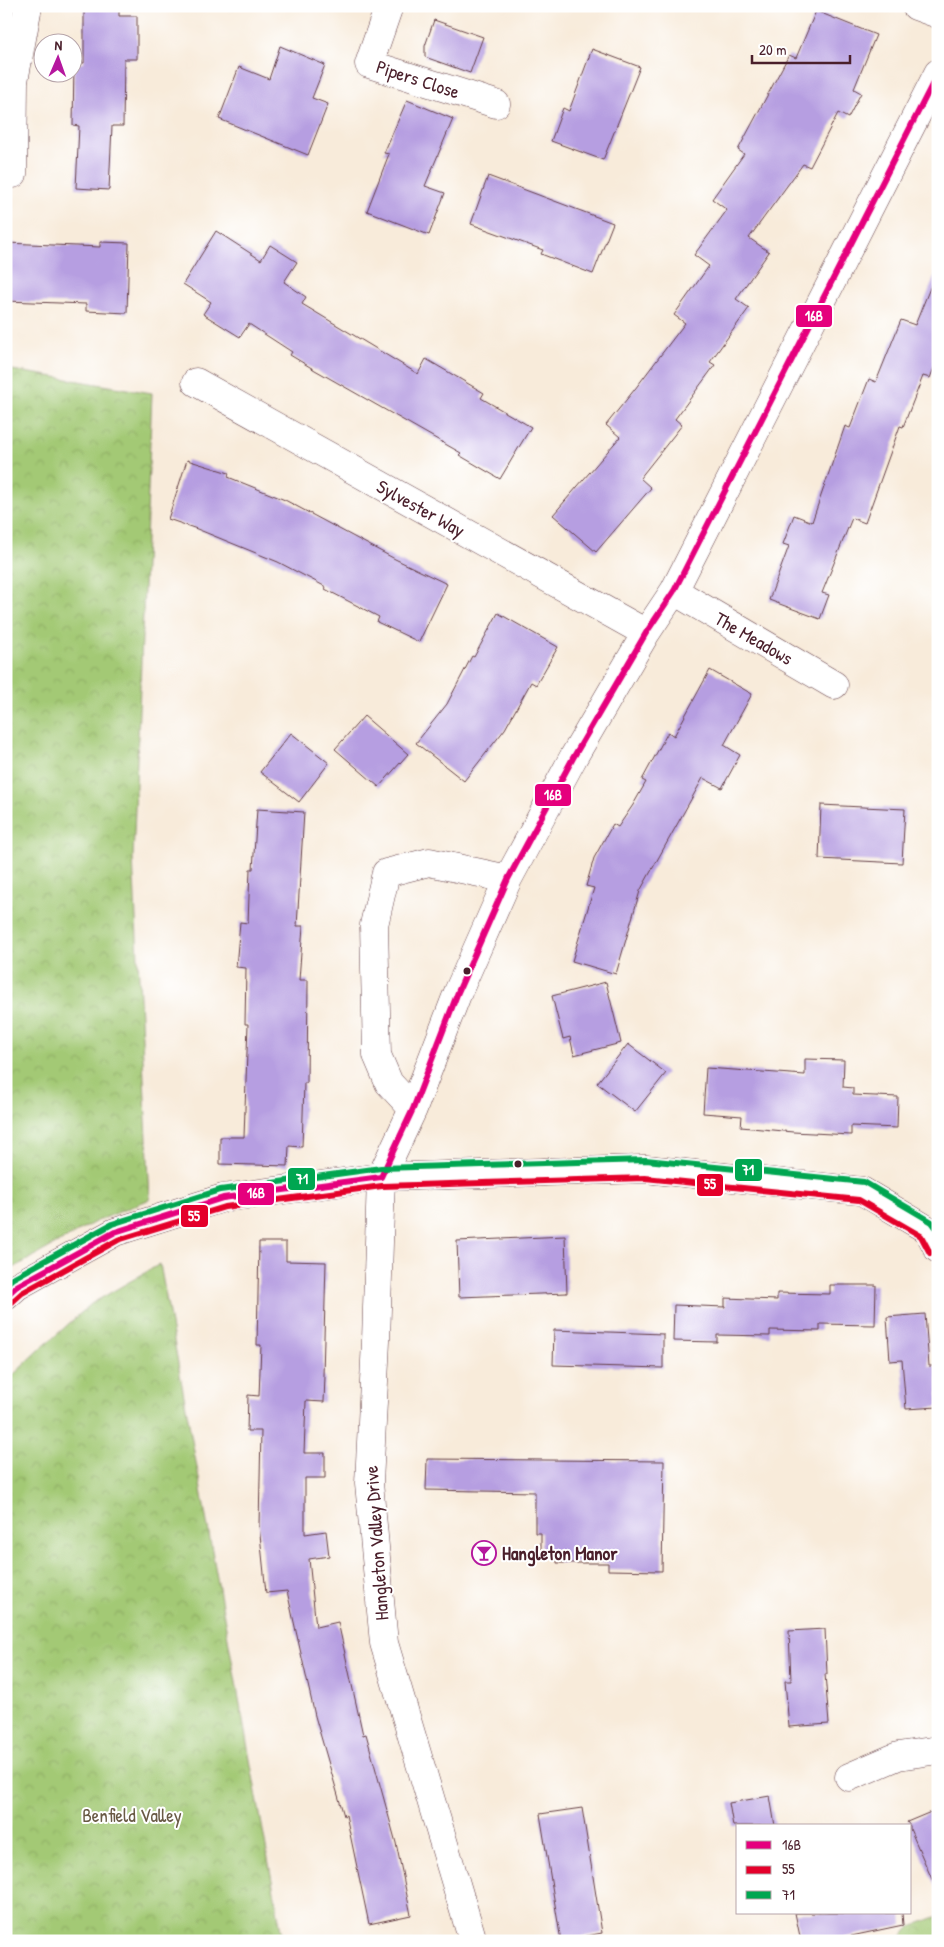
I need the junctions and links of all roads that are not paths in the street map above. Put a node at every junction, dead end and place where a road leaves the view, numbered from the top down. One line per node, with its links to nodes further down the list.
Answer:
1 (28, 6): 7 (street)
2 (389, 6): 6 (street, Pipers Close)
3 (916, 6): 4 (street)
4 (938, 14)
5 (938, 73): 9 (street, Hangleton Valley Drive)
6 (496, 104)
7 (13, 174)
8 (196, 382): 10 (street, Sylvester Way)
9 (674, 591): 10 (street, Hangleton Valley Drive); 11 (street, The Meadows)
10 (646, 633): 12 (street, Hangleton Valley Drive)
11 (834, 685)
12 (508, 879): 13 (street, Hangleton Valley Drive); 13 (street)
13 (413, 1108): 14 (street, Hangleton Valley Drive)
14 (381, 1177): 15 (street); 16 (street); 19 (street, Hangleton Valley Drive)
15 (934, 1233)
16 (6, 1296)
17 (938, 1750): 18 (street)
18 (849, 1777)
19 (473, 1941)

